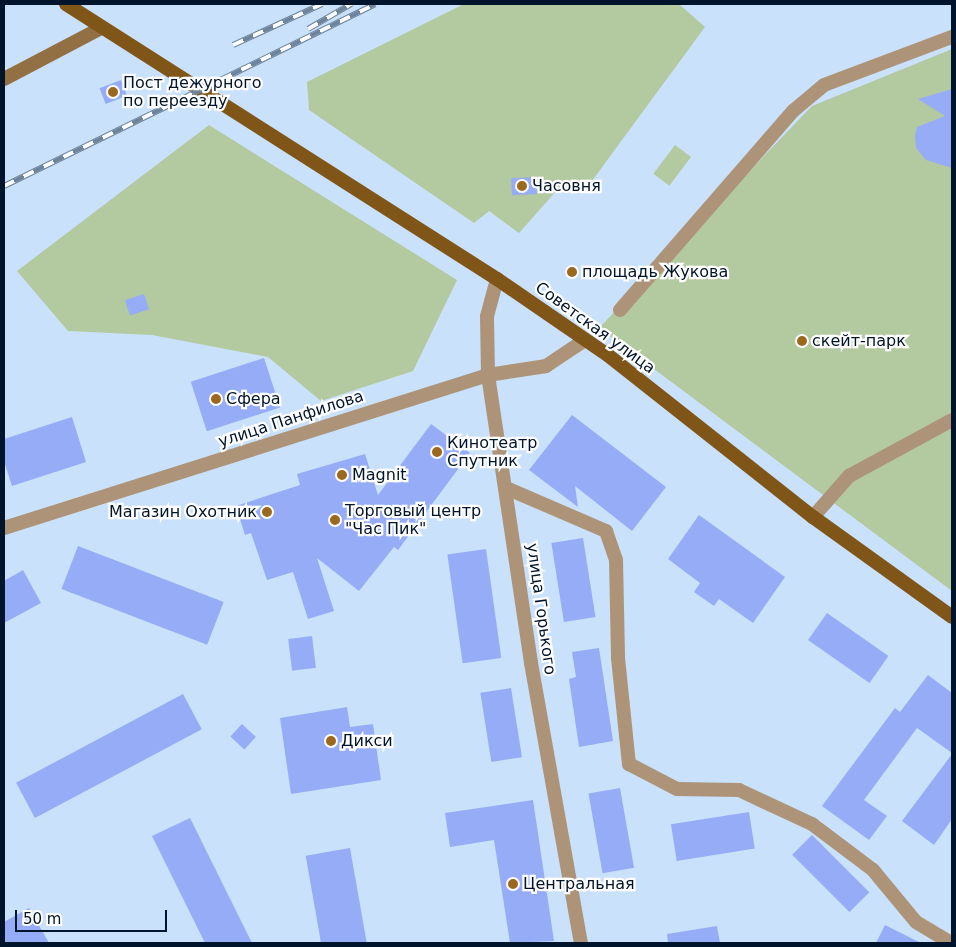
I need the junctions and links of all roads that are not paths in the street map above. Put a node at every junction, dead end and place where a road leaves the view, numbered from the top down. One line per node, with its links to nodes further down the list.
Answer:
1 (66, 4): 2 (main road, Советская улица)
2 (101, 28): 4 (main road); 5 (main road, Советская улица)
3 (952, 37): 6 (street)
4 (4, 79)
5 (497, 279): 7 (main road, Советская улица); 8 (street, улица Горького)
6 (620, 310)
7 (585, 340): 8 (street, улица Панфилова); 11 (main road, Советская улица)
8 (488, 375): 10 (street, улица Горького); 12 (street, улица Панфилова)
9 (952, 420): 11 (street)
10 (506, 488): 14 (street, улица Горького); 15 (street)
11 (813, 518): 13 (main road, Советская улица)
12 (4, 528)
13 (952, 617)
14 (581, 943)
15 (951, 943)

